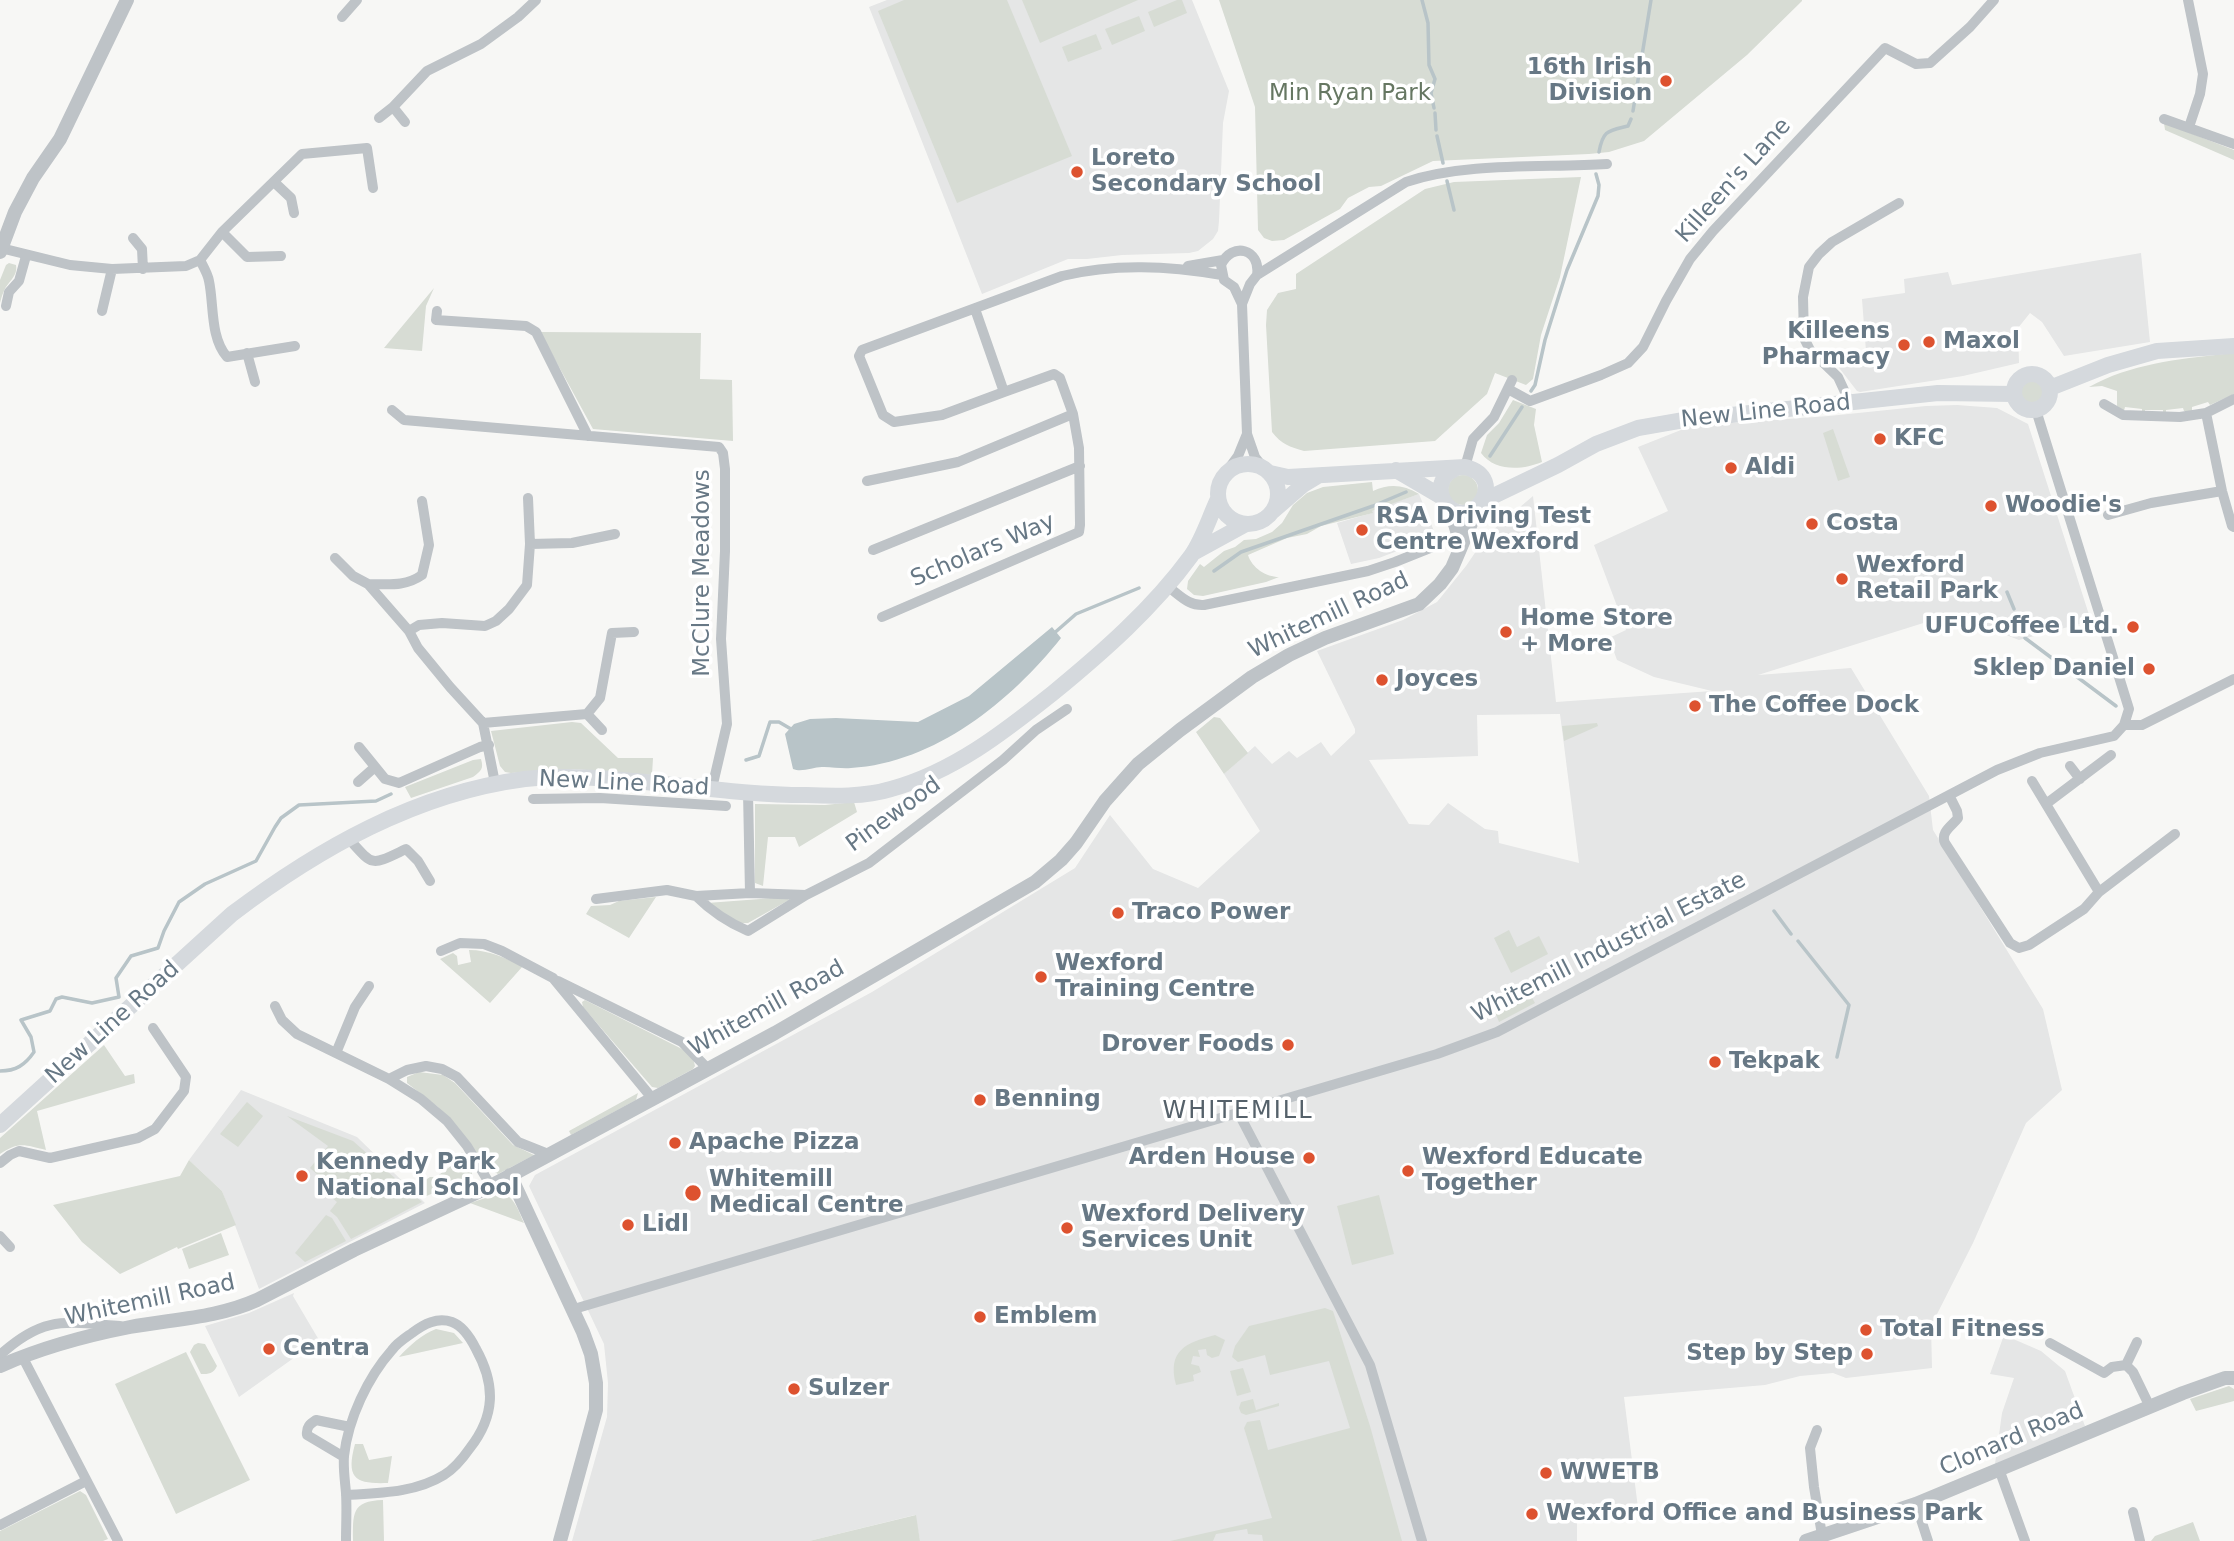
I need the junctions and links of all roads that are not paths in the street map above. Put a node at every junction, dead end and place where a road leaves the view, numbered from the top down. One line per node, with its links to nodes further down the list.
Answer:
1 (127, 0): 20 (street)
2 (357, 0): 6 (street)
3 (536, 0): 7 (street)
4 (1994, 0): 55 (street, Killeen's Lane)
5 (2189, 0): 11 (street)
6 (342, 17)
7 (393, 107): 8 (street); 10 (street)
8 (379, 118)
9 (2164, 119): 11 (street)
10 (405, 122)
11 (2189, 127): 12 (street)
12 (2234, 144)
13 (1607, 164): 23 (street)
14 (274, 182): 15 (street); 17 (street); 18 (street)
15 (373, 187)
16 (1899, 203): 46 (street)
17 (294, 213)
18 (222, 232): 22 (street); 25 (street)
19 (133, 238): 28 (street)
20 (1, 250): 21 (street)
21 (26, 256): 29 (street); 34 (street)
22 (281, 256)
23 (1285, 257): 24 (street); 31 (street)
24 (1255, 258): 26 (street); 31 (street)
25 (200, 260): 28 (street); 40 (street)
26 (1223, 260): 27 (street); 30 (street)
27 (1179, 268): 30 (street); 35 (street)
28 (143, 269): 29 (street)
29 (112, 270): 37 (street)
30 (1222, 275): 32 (street)
31 (1254, 280): 32 (street); 33 (street)
32 (1234, 287): 33 (street)
33 (1242, 304): 52 (street)
34 (6, 306)
35 (975, 309): 43 (street); 43 (street, Scholars Way)
36 (437, 311): 53 (street)
37 (102, 312)
38 (295, 346): 40 (street)
39 (2234, 346): 42 (main road)
40 (247, 353): 41 (street)
41 (255, 382)
42 (2050, 388): 44 (main road); 49 (main road)
43 (1004, 391): 51 (street, Scholars Way)
44 (2014, 394): 46 (main road, New Line Road); 49 (main road)
45 (2234, 399): 50 (street)
46 (1850, 403): 60 (main road, New Line Road)
47 (2104, 404): 50 (street)
48 (392, 410): 53 (street, McClure Meadows)
49 (2036, 410): 88 (street)
50 (2206, 413): 62 (street)
51 (1073, 414): 54 (street, Scholars Way); 61 (street)
52 (1247, 434): 56 (street); 58 (street)
53 (587, 436): 102 (street, McClure Meadows)
54 (1080, 466): 76 (street, Scholars Way); 81 (street, Scholars Way)
55 (1467, 469): 57 (main road, New Line Road); 60 (main road, New Line Road); 66 (main road); 67 (main road)
56 (1267, 470): 58 (main road); 59 (main road, New Line Road); 68 (main road)
57 (1396, 470): 59 (main road, New Line Road); 66 (main road)
58 (1227, 471): 64 (main road)
59 (1320, 475): 68 (main road)
60 (1529, 479): 67 (main road, New Line Road)
61 (867, 481)
62 (2222, 491): 69 (street); 71 (street)
63 (528, 498): 73 (street)
64 (1218, 499): 70 (main road); 77 (main road, New Line Road)
65 (422, 501): 79 (street)
66 (1446, 503): 67 (main road); 75 (street)
67 (1480, 504): 75 (street, Whitemill Road)
68 (1273, 510): 70 (main road)
69 (2108, 515)
70 (1246, 524): 77 (main road, New Line Road)
71 (2234, 527)
72 (615, 534): 73 (street)
73 (530, 544): 82 (street)
74 (1440, 544): 80 (street)
75 (1461, 544): 125 (street, Whitemill Road)
76 (873, 550)
77 (1193, 553): 80 (main road, New Line Road)
78 (335, 558): 79 (street)
79 (368, 584): 82 (street)
80 (1167, 586): 90 (main road, New Line Road)
81 (882, 617)
82 (409, 631): 87 (street)
83 (634, 632): 86 (street)
84 (2234, 679): 88 (street, Whitemill Industrial Estate)
85 (1067, 709): 94 (street, Pinewood)
86 (587, 714): 87 (street); 89 (street)
87 (483, 723): 91 (street)
88 (2124, 725): 104 (street, Whitemill Industrial Estate)
89 (602, 730)
90 (989, 742): 94 (street); 103 (main road, New Line Road)
91 (489, 745): 96 (street); 101 (street)
92 (359, 747): 96 (street)
93 (2111, 755): 98 (street)
94 (1003, 760): 116 (street, Pinewood)
95 (2070, 766): 98 (street)
96 (375, 767): 100 (street)
97 (601, 778): 101 (main road, New Line Road); 102 (main road, New Line Road); 105 (street)
98 (2080, 779): 107 (street)
99 (2032, 781): 107 (street)
100 (358, 782)
101 (495, 783): 110 (main road, New Line Road)
102 (712, 788): 103 (main road, New Line Road)
103 (748, 792): 114 (street)
104 (1949, 795): 115 (street); 128 (street, Whitemill Industrial Estate)
105 (600, 798): 106 (street); 108 (street)
106 (533, 799)
107 (2046, 804): 115 (street)
108 (726, 806)
109 (2175, 834): 111 (street)
110 (348, 838): 113 (street); 129 (main road, New Line Road)
111 (2154, 850): 112 (street); 115 (street)
112 (2162, 860)
113 (430, 881)
114 (750, 892): 116 (street, Pinewood); 117 (street, Pinewood)
115 (2099, 892)
116 (806, 895): 117 (street, Pinewood)
117 (696, 896): 118 (street, Pinewood)
118 (596, 899)
119 (441, 951): 120 (street)
120 (552, 978): 125 (street); 127 (street)
121 (369, 986): 124 (street)
122 (275, 1006): 124 (street)
123 (153, 1028): 131 (street)
124 (336, 1053): 126 (street)
125 (708, 1069): 127 (street, Whitemill Road)
126 (389, 1079): 130 (street); 133 (street)
127 (652, 1098): 130 (street, Whitemill Road)
128 (1238, 1112): 136 (street, Whitemill Industrial Estate); 159 (street)
129 (0, 1125)
130 (548, 1154): 132 (street, Whitemill Road)
131 (0, 1163)
132 (510, 1175): 133 (street, Whitemill Road); 136 (street)
133 (491, 1185): 137 (street, Whitemill Road)
134 (0, 1236): 135 (street)
135 (10, 1247)
136 (573, 1309): 158 (street)
137 (132, 1327): 140 (street); 141 (street, Whitemill Road)
138 (2137, 1342): 142 (street)
139 (2050, 1343): 142 (street)
140 (0, 1355)
141 (23, 1356): 143 (street, Whitemill Road); 150 (street)
142 (2126, 1365): 145 (street)
143 (0, 1366)
144 (2234, 1378): 145 (street, Clonard Road)
145 (2150, 1407): 149 (street, Clonard Road)
146 (350, 1427): 148 (street); 148 (street); 151 (street)
147 (1817, 1430): 155 (street)
148 (344, 1457): 151 (street)
149 (1998, 1469): 152 (street, Clonard Road); 162 (street)
150 (86, 1481): 154 (street); 156 (street)
151 (346, 1495): 157 (street)
152 (1916, 1504): 155 (street, Clonard Road); 161 (street)
153 (2133, 1512): 163 (street)
154 (0, 1525)
155 (1822, 1535): 160 (street, Clonard Road)
156 (118, 1541)
157 (346, 1541)
158 (560, 1541)
159 (1422, 1541)
160 (1805, 1541)
161 (1928, 1541)
162 (2025, 1541)
163 (2140, 1541)

